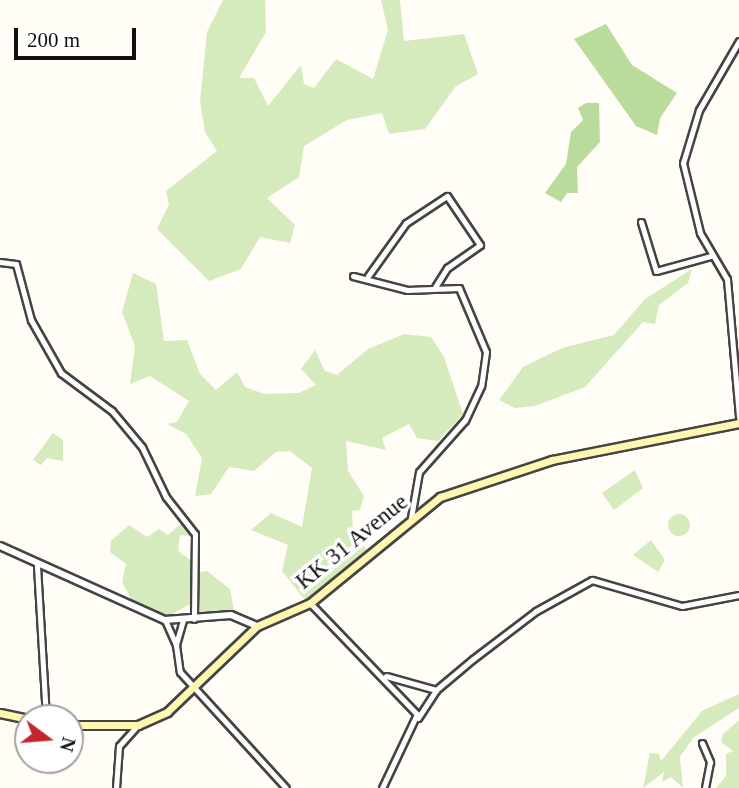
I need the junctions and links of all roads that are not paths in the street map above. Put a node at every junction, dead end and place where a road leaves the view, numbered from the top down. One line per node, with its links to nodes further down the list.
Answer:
1 (739, 41): 3 (street)
2 (641, 222): 3 (street)
3 (712, 256): 8 (street)
4 (0, 262): 15 (street)
5 (353, 276): 6 (street)
6 (368, 276): 7 (street); 7 (street)
7 (435, 287): 10 (street)
8 (739, 417)
9 (739, 423): 10 (main road, KK 31 Avenue)
10 (411, 518): 14 (main road, KK 31 Avenue)
11 (0, 546): 12 (street)
12 (37, 566): 16 (street); 23 (street)
13 (739, 594): 22 (street)
14 (310, 603): 18 (main road, KK 31 Avenue); 20 (street)
15 (194, 618): 17 (street); 18 (street)
16 (165, 620): 17 (street); 19 (street)
17 (183, 620): 19 (street)
18 (257, 626): 21 (main road)
19 (176, 645): 21 (street)
20 (383, 675): 22 (street); 24 (street)
21 (196, 689): 26 (main road); 29 (street)
22 (436, 690): 24 (street)
23 (45, 704)
24 (418, 718): 30 (street)
25 (84, 725): 26 (main road)
26 (138, 725): 28 (street)
27 (702, 743): 31 (street)
28 (116, 788)
29 (286, 788)
30 (382, 788)
31 (705, 788)

